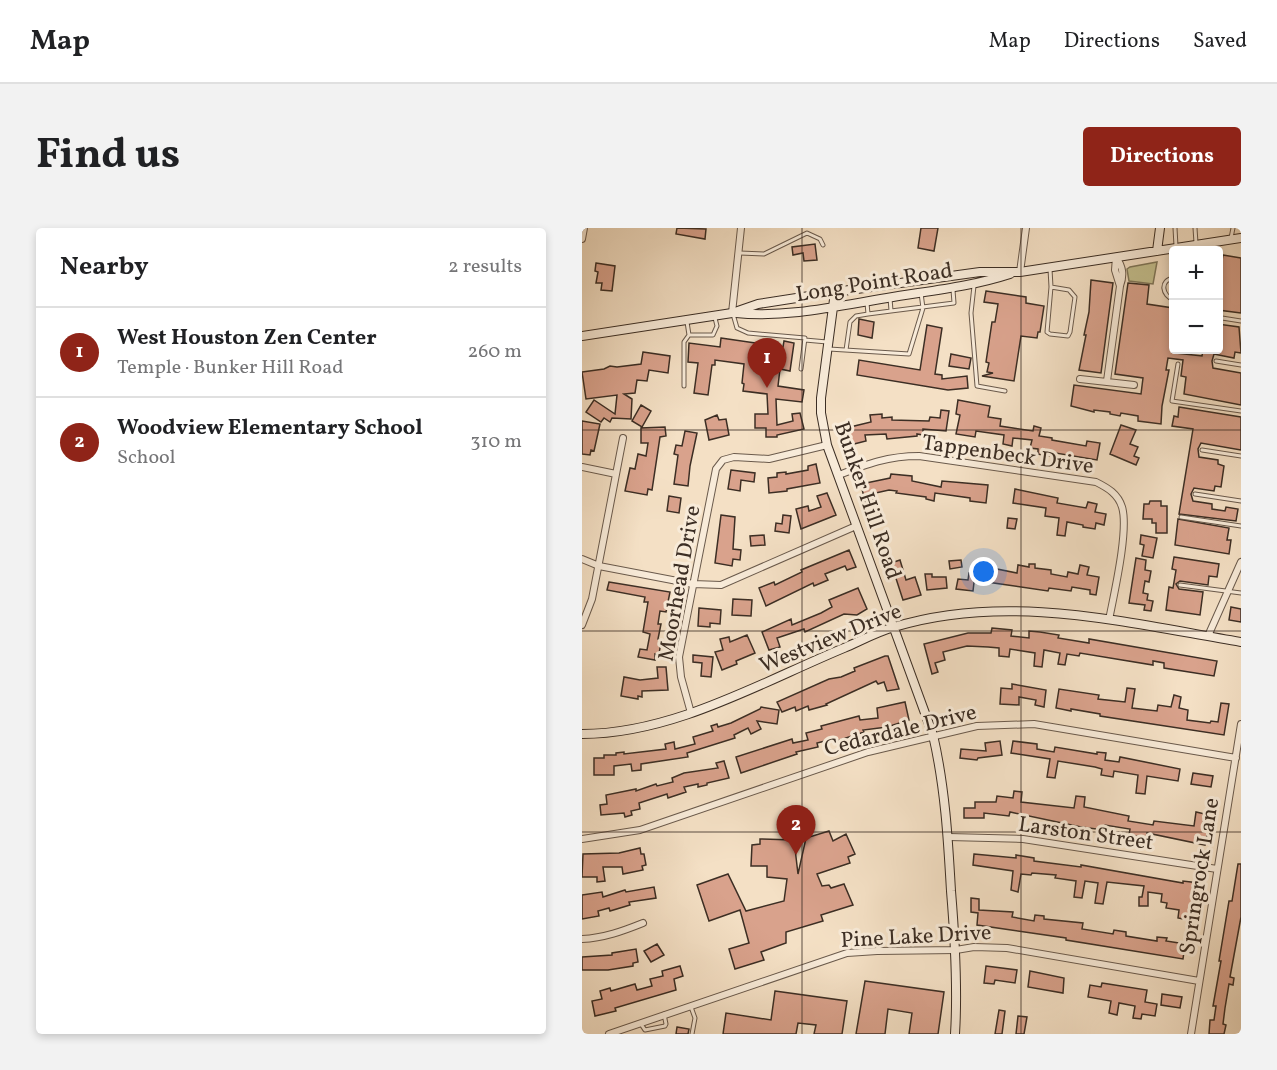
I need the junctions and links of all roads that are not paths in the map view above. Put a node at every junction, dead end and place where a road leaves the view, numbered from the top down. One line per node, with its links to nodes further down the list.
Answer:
1 (584, 228): 8 (street)
2 (741, 228): 18 (street)
3 (1026, 228): 21 (street)
4 (1160, 228): 17 (main road)
5 (1175, 228): 13 (lane)
6 (1195, 228): 14 (lane)
7 (1233, 228): 11 (lane)
8 (582, 234): 10 (street)
9 (1241, 238): 11 (main road, Long Point Road)
10 (582, 239)
11 (1231, 240): 15 (main road, Long Point Road)
12 (823, 245): 18 (lane)
13 (1176, 246)
14 (1200, 246)
15 (1204, 246)
16 (1169, 249): 17 (main road, Long Point Road)
17 (1157, 251): 19 (main road, Long Point Road)
18 (738, 253): 34 (street)
19 (1116, 257): 20 (main road, Long Point Road); 50 (street)
20 (1050, 267): 21 (main road, Long Point Road); 25 (lane)
21 (1020, 272): 23 (main road, Long Point Road); 26 (main road, Long Point Road)
22 (1169, 279): 29 (lane)
23 (975, 284): 24 (main road, Long Point Road); 53 (lane)
24 (952, 287): 27 (main road, Long Point Road); 32 (lane)
25 (1051, 287): 25 (lane)
26 (835, 292): 31 (main road, Bunker Hill Road); 34 (main road, Long Point Road)
27 (921, 292): 28 (main road, Long Point Road); 32 (lane)
28 (890, 298): 30 (main road, Long Point Road); 33 (lane)
29 (1169, 299)
30 (867, 301): 31 (main road, Long Point Road); 35 (lane)
31 (833, 307): 34 (main road, Long Point Road); 43 (main road, Bunker Hill Road)
32 (923, 308): 33 (lane); 44 (lane)
33 (891, 311): 35 (lane)
34 (732, 313): 36 (main road, Long Point Road); 42 (lane)
35 (868, 314): 44 (lane)
36 (715, 315): 38 (main road, Long Point Road); 40 (lane)
37 (1223, 318): 39 (lane)
38 (687, 320): 40 (lane); 41 (main road, Long Point Road)
39 (1241, 321)
40 (689, 335): 52 (lane)
41 (582, 336)
42 (805, 340): 43 (lane); 48 (lane)
43 (828, 345): 44 (lane); 56 (main road, Bunker Hill Road)
44 (846, 350)
45 (1216, 361): 47 (lane)
46 (1178, 364): 54 (lane)
47 (1241, 365)
48 (801, 369)
49 (1080, 379): 50 (street)
50 (1107, 381): 51 (street)
51 (1134, 386)
52 (684, 387)
53 (1005, 391)
54 (1241, 411)
55 (623, 438): 60 (street)
56 (827, 445): 61 (main road, Bunker Hill Road); 70 (street, Moorhead Drive)
57 (1202, 450): 58 (lane)
58 (1241, 456)
59 (582, 467): 60 (street)
60 (616, 474): 69 (street)
61 (839, 476): 65 (main road, Bunker Hill Road); 74 (street, Tappenbeck Drive)
62 (1195, 494): 63 (lane)
63 (1241, 501)
64 (1181, 518): 66 (lane)
65 (856, 526): 70 (street); 76 (main road, Bunker Hill Road)
66 (1241, 526)
67 (582, 559): 69 (street)
68 (1241, 562): 72 (street)
69 (599, 566): 70 (street); 75 (street)
70 (693, 584): 79 (street, Moorhead Drive)
71 (1180, 585): 72 (lane)
72 (1227, 592): 73 (lane); 77 (street)
73 (1241, 593)
74 (1109, 620): 76 (main road, Westview Drive); 77 (main road, Westview Drive)
75 (582, 625)
76 (894, 627): 79 (main road, Westview Drive); 82 (main road, Bunker Hill Road)
77 (1208, 636): 78 (main road, Westview Drive)
78 (1241, 642)
79 (691, 713): 81 (main road, Westview Drive)
80 (1241, 724): 83 (street, Springrock Lane)
81 (582, 734)
82 (933, 735): 83 (street, Cedardale Drive); 84 (main road, Bunker Hill Road); 85 (street, Cedardale Drive)
83 (1236, 758): 86 (street, Springrock Lane)
84 (949, 837): 86 (street, Larston Street); 89 (main road, Bunker Hill Road)
85 (582, 839)
86 (1217, 869): 90 (street, Springrock Lane)
87 (643, 923): 88 (street)
88 (582, 939)
89 (956, 950): 90 (street, Pine Lake Drive); 91 (street, Pine Lake Drive); 96 (main road, Bunker Hill Road)
90 (1199, 981): 97 (street, Springrock Lane)
91 (690, 1005): 92 (street, Pine Lake Drive); 95 (lane)
92 (664, 1014): 93 (street, Pine Lake Drive); 93 (lane)
93 (640, 1022): 94 (street, Pine Lake Drive)
94 (609, 1034)
95 (692, 1034)
96 (955, 1034)
97 (1191, 1034)

